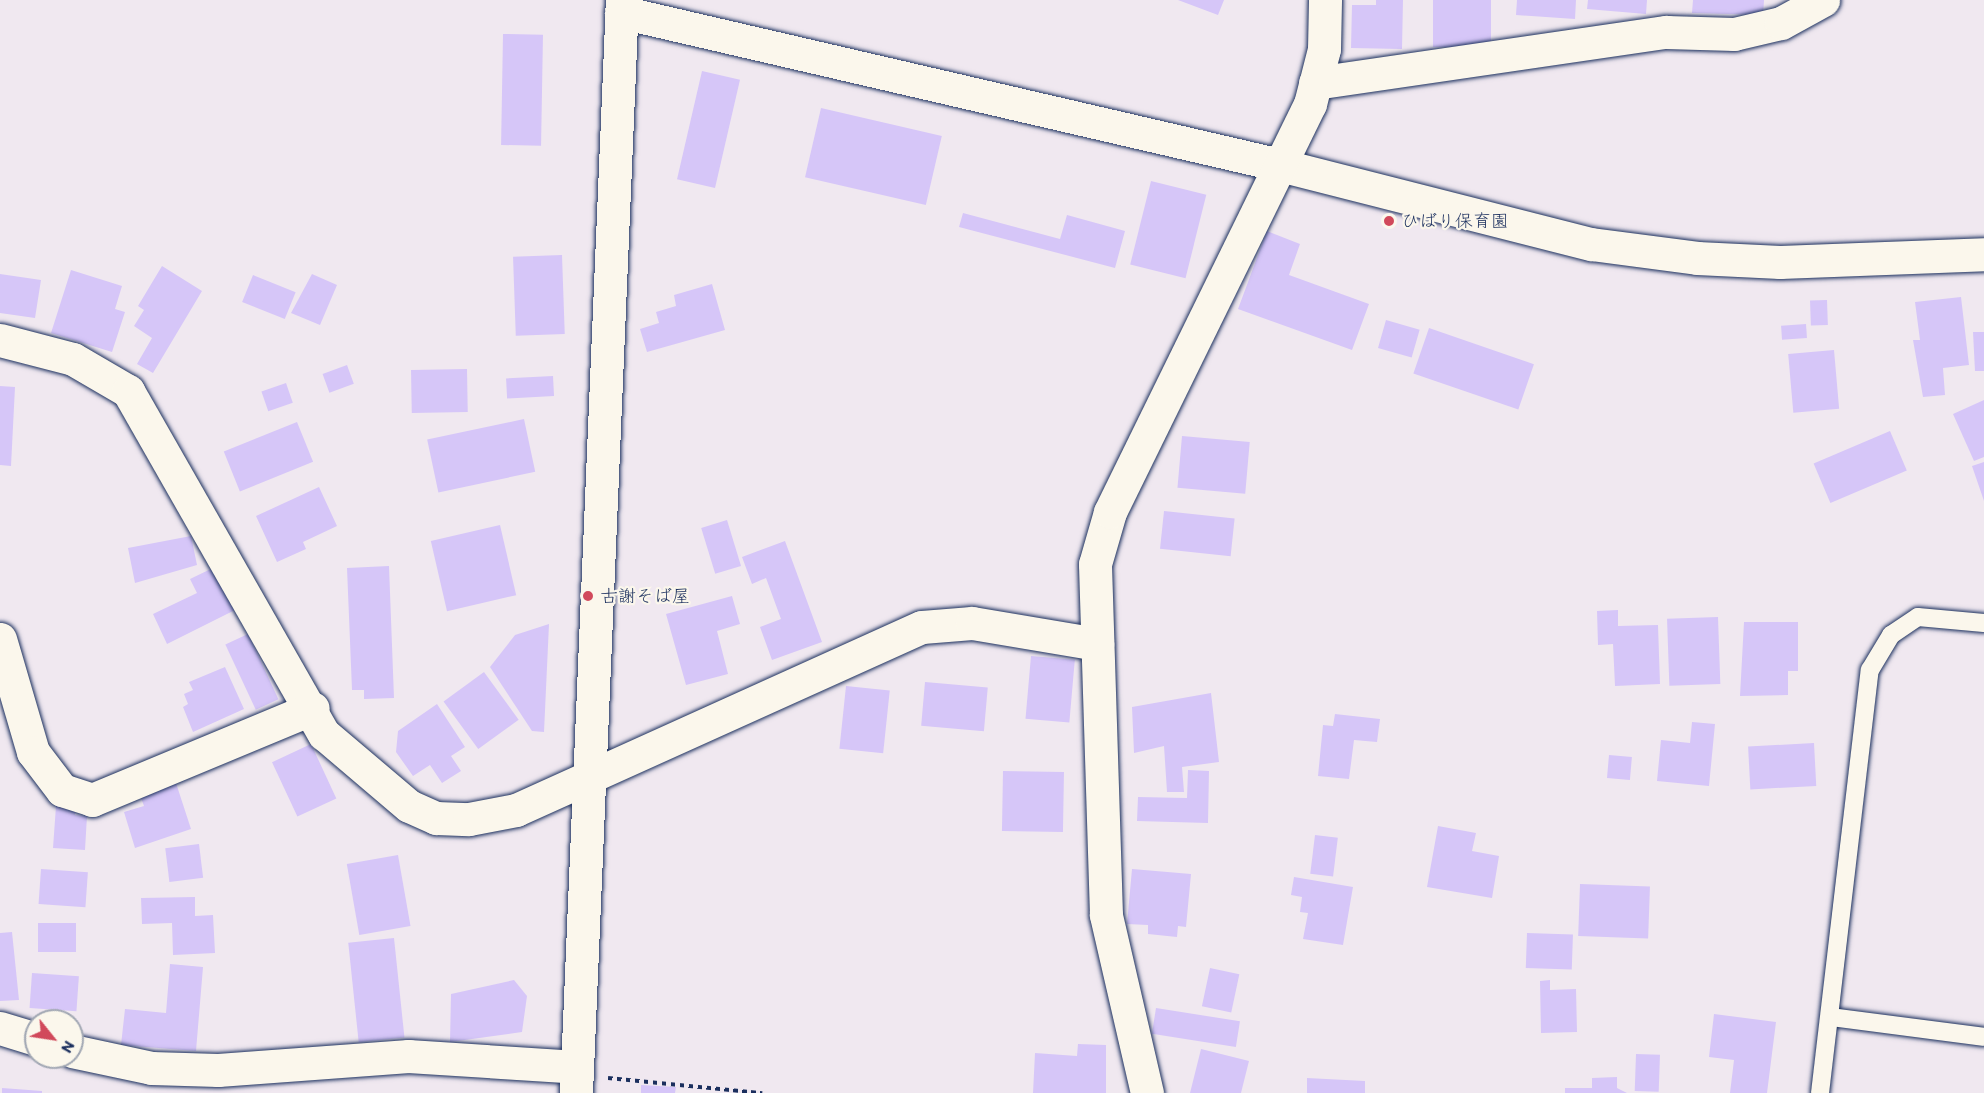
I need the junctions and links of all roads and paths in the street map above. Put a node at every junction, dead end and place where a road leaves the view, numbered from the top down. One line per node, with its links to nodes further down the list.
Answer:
1 (1325, 0): 4 (street)
2 (1823, 0): 4 (street)
3 (621, 6): 5 (street); 12 (street)
4 (1315, 83): 5 (street)
5 (1280, 165): 6 (street); 10 (street)
6 (1984, 254)
7 (0, 340): 11 (street)
8 (1984, 623): 13 (lane)
9 (0, 639): 11 (street)
10 (1097, 644): 12 (street); 20 (street)
11 (313, 708): 12 (street)
12 (589, 780): 18 (street)
13 (1831, 1017): 16 (lane); 21 (lane)
14 (0, 1028): 15 (street)
15 (24, 1036)
16 (1984, 1037)
17 (84, 1054): 18 (street)
18 (576, 1080): 19 (path)
19 (762, 1093)
20 (1147, 1093)
21 (1820, 1093)

